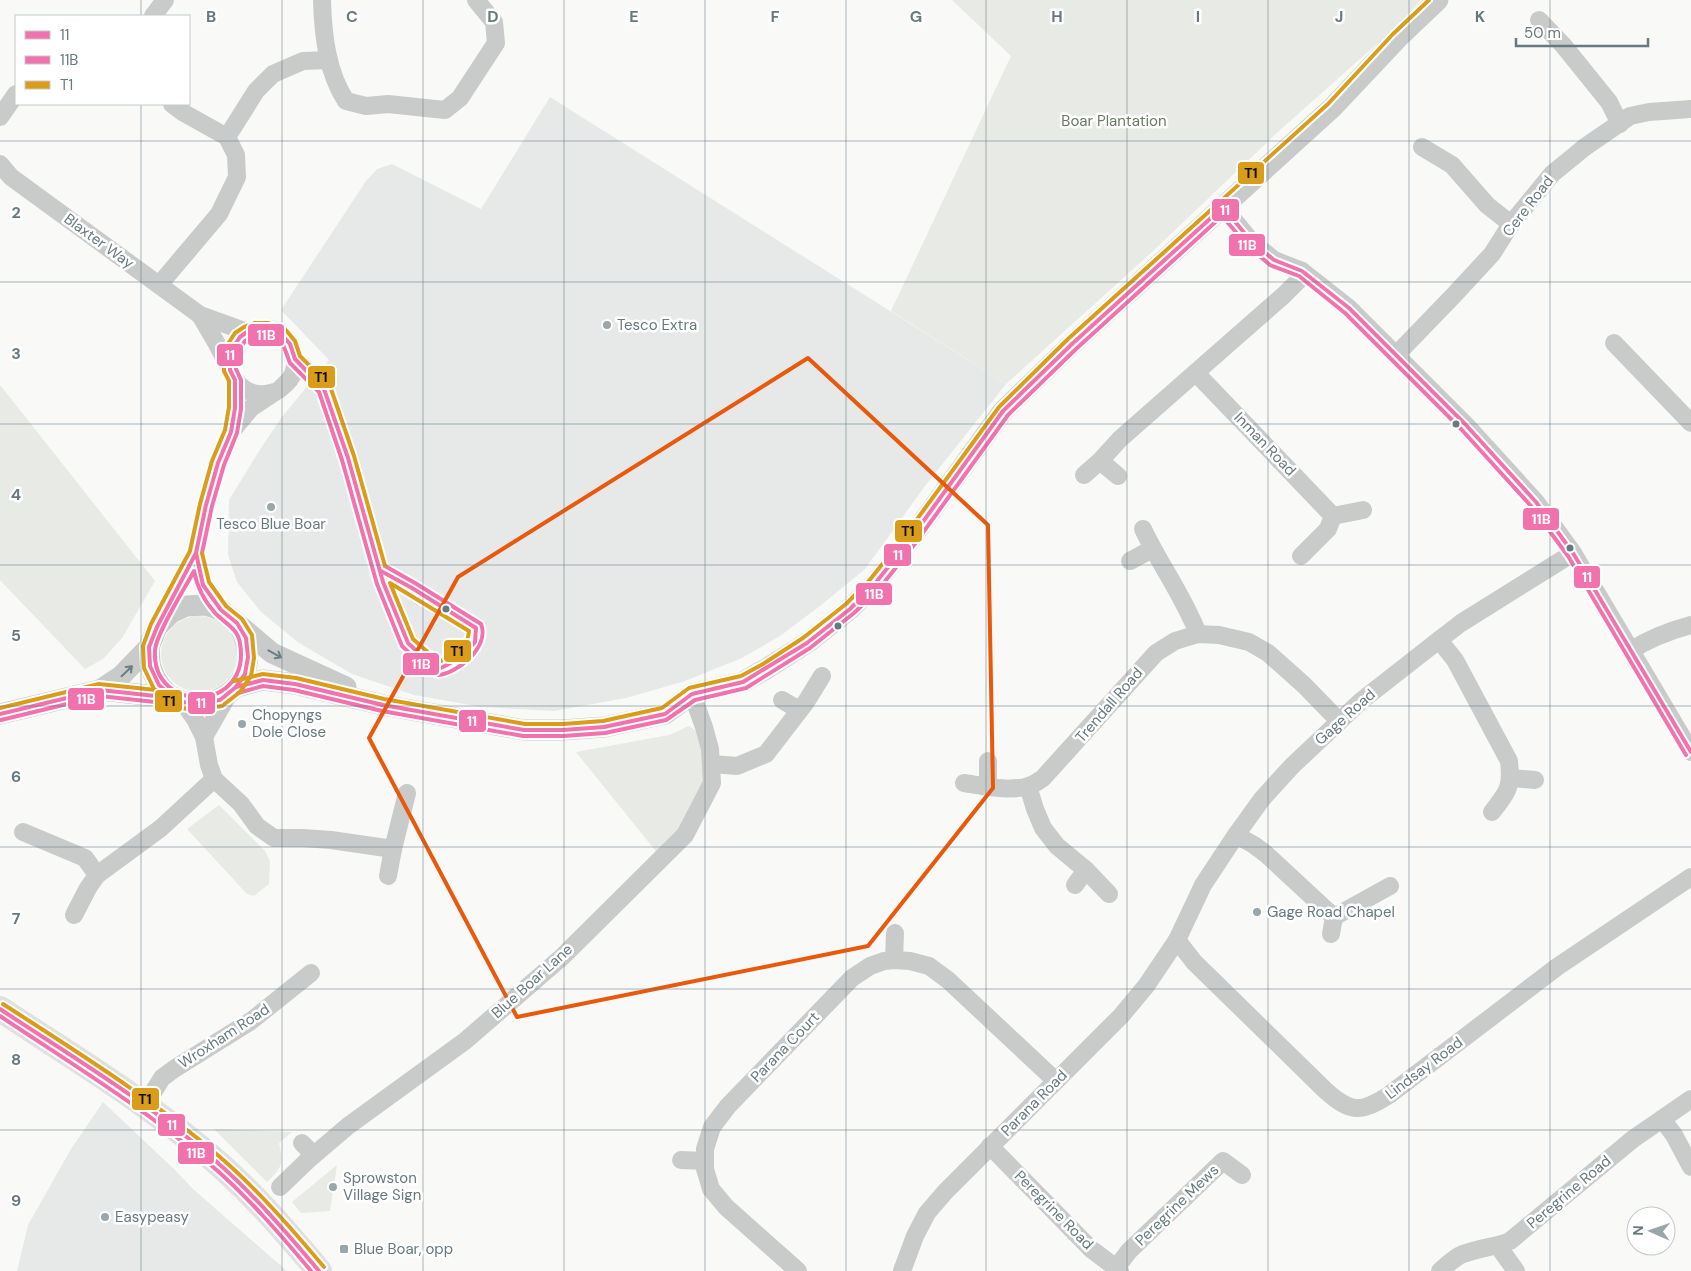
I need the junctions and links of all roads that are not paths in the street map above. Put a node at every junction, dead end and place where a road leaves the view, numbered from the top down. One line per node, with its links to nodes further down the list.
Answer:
1 (165, 0): 5 (street)
2 (322, 0): 7 (street)
3 (476, 0): 7 (street)
4 (1438, 0): 16 (street)
5 (154, 15)
6 (1539, 20): 12 (street)
7 (328, 60): 13 (street)
8 (15, 95): 11 (street)
9 (173, 105): 13 (street)
10 (1691, 109): 12 (street, Cere Road)
11 (0, 117)
12 (1620, 124): 17 (street, Cere Road)
13 (227, 137): 19 (street)
14 (1422, 147): 17 (street)
15 (0, 164): 19 (street, Blaxter Way)
16 (1223, 207): 18 (street); 51 (street)
17 (1511, 224): 23 (street, Cere Road)
18 (1302, 271): 23 (street); 24 (street)
19 (159, 285): 20 (street, Blaxter Way)
20 (200, 315): 21 (street, Blaxter Way); 25 (street, Blaxter Way)
21 (247, 332): 25 (street); 26 (street)
22 (1614, 343): 27 (street)
23 (1396, 354): 36 (street)
24 (1196, 373): 29 (street); 33 (street, Inman Road)
25 (233, 375): 26 (street); 28 (street)
26 (277, 391): 28 (street)
27 (1691, 424)
28 (231, 432): 37 (street)
29 (1100, 462): 30 (street); 31 (street)
30 (1084, 475)
31 (1118, 476)
32 (1362, 510): 33 (street)
33 (1333, 516): 38 (street)
34 (1143, 529): 35 (street)
35 (1152, 549): 39 (street); 44 (street)
36 (1573, 553): 45 (street, Gage Road); 47 (street)
37 (196, 554): 40 (street); 43 (street)
38 (1301, 556)
39 (1130, 561)
40 (221, 610): 41 (street); 43 (street)
41 (238, 624): 50 (street); 54 (street, one-way to 54)
42 (1691, 625): 47 (street)
43 (157, 627): 46 (street)
44 (1198, 634): 57 (street, Trendall Road); 66 (street, Trendall Road)
45 (1438, 640): 57 (street, Gage Road); 62 (street)
46 (149, 648): 49 (street, one-way to 46); 52 (street)
47 (1630, 651): 59 (street)
48 (822, 676): 55 (street)
49 (100, 690): 52 (street); 56 (street)
50 (232, 691): 52 (street); 54 (street); 58 (street)
51 (692, 694): 54 (street); 61 (street, Blue Boar Lane)
52 (179, 700): 58 (street)
53 (782, 700): 55 (street)
54 (383, 705)
55 (799, 710): 61 (street)
56 (0, 714)
57 (1339, 721): 71 (street, Gage Road)
58 (204, 737): 63 (street)
59 (1691, 752)
60 (988, 761): 67 (street)
61 (712, 764): 93 (street, Blue Boar Lane)
62 (1511, 778): 64 (street); 69 (street)
63 (214, 779): 72 (street); 74 (street)
64 (1535, 780)
65 (964, 783): 67 (street, Trendall Road)
66 (1028, 786): 67 (street, Trendall Road); 73 (street)
67 (988, 787)
68 (407, 793): 72 (street)
69 (1492, 812)
70 (22, 832): 74 (street)
71 (1236, 835): 78 (street); 82 (street, Gage Road)
72 (393, 849): 75 (street)
73 (1086, 870): 77 (street); 79 (street)
74 (97, 875): 80 (street)
75 (388, 876)
76 (1691, 877): 82 (street, Lindsay Road)
77 (1075, 885)
78 (1390, 886)
79 (1109, 894)
80 (74, 915)
81 (895, 933): 83 (street)
82 (1177, 940): 86 (street, Parana Road)
83 (894, 960): 86 (street, Parana Court); 94 (street, Parana Court)
84 (311, 973): 88 (street, Wroxham Road)
85 (0, 1009): 88 (main road)
86 (1056, 1081): 91 (street, Parana Road)
87 (1691, 1099): 89 (street, Peregrine Road)
88 (145, 1105): 100 (main road)
89 (1662, 1119): 95 (street); 98 (street, Peregrine Road)
90 (302, 1143): 93 (street)
91 (990, 1146): 99 (street, Peregrine Road); 102 (street, Parana Road)
92 (681, 1160): 94 (street)
93 (307, 1161): 97 (street, Blue Boar Lane)
94 (705, 1161): 101 (street, Parana Court)
95 (1691, 1167)
96 (1242, 1175): 99 (street, Peregrine Mews)
97 (280, 1187)
98 (1498, 1246): 103 (street, Peregrine Road); 104 (street)
99 (1118, 1270)
100 (319, 1271)
101 (798, 1271)
102 (902, 1271)
103 (1440, 1271)
104 (1516, 1271)

